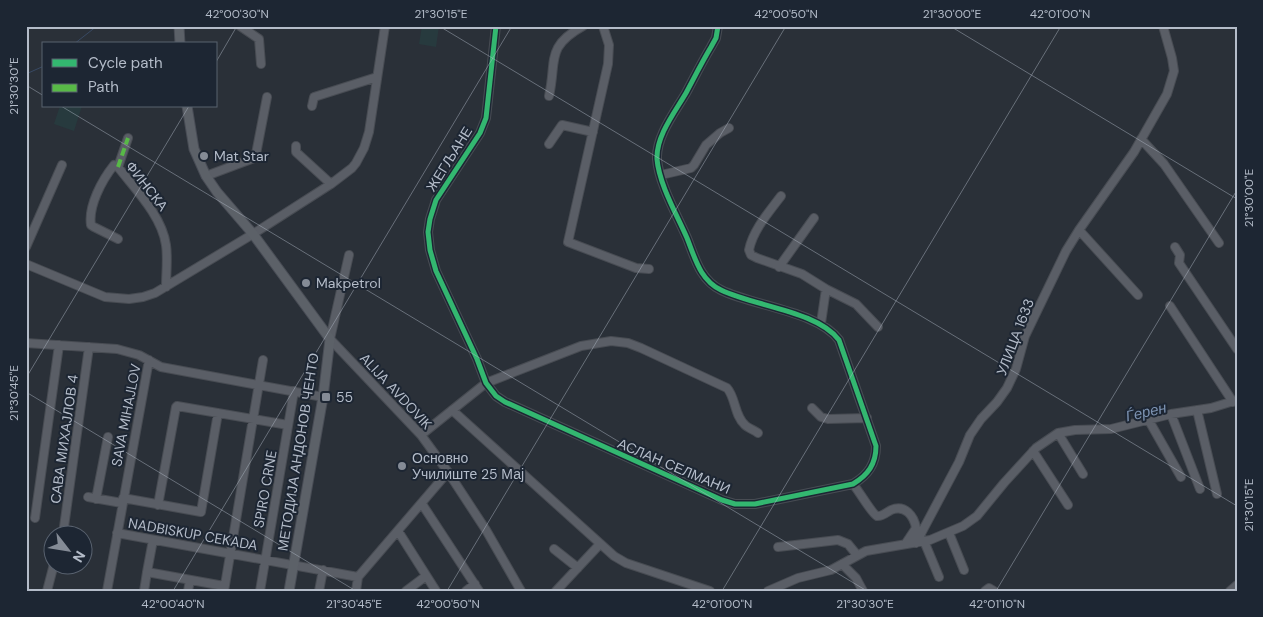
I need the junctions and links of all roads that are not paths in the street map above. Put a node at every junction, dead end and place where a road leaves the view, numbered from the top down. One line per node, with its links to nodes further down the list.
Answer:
1 (180, 26): 9 (main road)
2 (240, 26): 10 (street)
3 (385, 26): 11 (street)
4 (496, 26): 52 (street, ЖЕГЉАНЕ)
5 (583, 26): 12 (street)
6 (603, 26): 17 (street)
7 (718, 26): 24 (street, АСЛАН СЕЛМАНИ)
8 (1163, 26): 19 (street, УЛИЦА 1633)
9 (180, 42)
10 (261, 64)
11 (377, 77): 14 (street); 26 (street)
12 (549, 96)
13 (267, 97): 25 (street)
14 (312, 106)
15 (187, 108): 25 (main road, МЕТОДИЈА АНДОНОВ ЧЕНТО)
16 (729, 128): 24 (street)
17 (593, 132): 20 (street); 38 (street)
18 (128, 138): 23 (street)
19 (1141, 139): 29 (street, УЛИЦА 1633); 32 (street)
20 (549, 144)
21 (296, 146): 26 (street)
22 (62, 165): 33 (street)
23 (118, 166): 31 (street, ФИНСКА); 39 (street, ФИНСКА)
24 (660, 175): 43 (street, АСЛАН СЕЛМАНИ)
25 (206, 176): 30 (main road, МЕТОДИЈА АНДОНОВ ЧЕНТО)
26 (331, 184): 30 (street)
27 (781, 196): 37 (street)
28 (814, 218): 37 (street)
29 (1078, 230): 41 (street); 89 (street, УЛИЦА 1633)
30 (253, 234): 39 (street); 45 (main road, МЕТОДИЈА АНДОНОВ ЧЕНТО)
31 (118, 239)
32 (1219, 243)
33 (26, 247)
34 (1175, 247): 49 (street)
35 (349, 255): 45 (street)
36 (26, 264): 39 (street)
37 (779, 266): 40 (street)
38 (649, 269)
39 (166, 287)
40 (826, 289): 43 (street); 44 (street)
41 (1138, 296)
42 (1170, 306): 56 (street)
43 (821, 323): 63 (street, АСЛАН СЕЛМАНИ)
44 (878, 327)
45 (330, 339): 55 (main road, МЕТОДИЈА АНДОНОВ ЧЕНТО); 68 (street, ALIJA AVDOVIK)
46 (26, 343): 47 (street)
47 (60, 345): 48 (street); 83 (street)
48 (89, 347): 50 (street); 84 (street, САВА МИХАЈЛОВ 4)
49 (1237, 349)
50 (148, 360): 53 (street, SAVA MIHAJLOV); 79 (street, SAVA MIHAJLOV)
51 (263, 360): 53 (street)
52 (486, 383): 58 (street); 66 (street); 74 (street, АСЛАН СЕЛМАНИ)
53 (259, 385): 54 (street, SAVA MIHAJLOV); 62 (street)
54 (294, 391): 55 (street, SAVA MIHAJLOV); 65 (street, SPIRO CRNE)
55 (323, 397): 97 (main road, МЕТОДИЈА АНДОНОВ ЧЕНТО)
56 (1235, 401): 59 (street)
57 (812, 408): 63 (street)
58 (452, 410): 68 (street); 90 (street)
59 (1197, 410): 61 (street); 76 (street)
60 (218, 413): 62 (street); 81 (street); 81 (street)
61 (1171, 414): 64 (street); 75 (street)
62 (253, 418): 65 (street); 94 (street)
63 (867, 418): 74 (street, АСЛАН СЕЛМАНИ)
64 (1148, 419): 67 (street); 73 (street)
65 (288, 424): 96 (street, SPIRO CRNE)
66 (758, 433)
67 (1058, 433): 70 (street); 72 (street)
68 (421, 435): 71 (street, ALIJA AVDOVIK)
69 (108, 437): 78 (street)
70 (1033, 451): 82 (street); 87 (street)
71 (448, 472): 80 (street); 122 (street, ALIJA AVDOVIK)
72 (1083, 474)
73 (1181, 477)
74 (853, 484): 91 (street)
75 (1200, 490)
76 (1217, 494)
77 (88, 497): 78 (street)
78 (96, 499): 79 (street)
79 (123, 501): 81 (street); 86 (street, SAVA MIHAJLOV)
80 (422, 504): 85 (street); 110 (street)
81 (158, 505)
82 (1068, 505)
83 (35, 518)
84 (65, 524)
85 (398, 531): 104 (street); 105 (street)
86 (118, 533): 88 (street, NADBISKUP CEKADA); 112 (street, SAVA MIHAJLOV)
87 (949, 533): 89 (street); 101 (street)
88 (153, 540): 94 (street, NADBISKUP CEKADA); 102 (street)
89 (920, 542): 91 (street); 106 (street)
90 (600, 544): 99 (street); 124 (street)
91 (906, 544): 95 (street)
92 (778, 547): 95 (street)
93 (554, 549): 99 (street)
94 (230, 555): 96 (street, NADBISKUP CEKADA); 109 (street)
95 (857, 555): 98 (street)
96 (265, 560): 97 (street, NADBISKUP CEKADA); 115 (street, SPIRO CRNE)
97 (293, 564): 100 (street, NADBISKUP CEKADA); 116 (main road, МЕТОДИЈА АНДОНОВ ЧЕНТО)
98 (845, 567): 125 (street); 126 (street)
99 (578, 568): 123 (street)
100 (323, 570): 105 (street, NADBISKUP CEKADA); 117 (street)
101 (964, 570)
102 (147, 572): 107 (street); 113 (street)
103 (51, 574): 111 (street)
104 (426, 576): 119 (street); 120 (street)
105 (358, 577): 118 (street)
106 (939, 577)
107 (190, 580): 109 (street); 114 (street)
108 (1237, 585): 129 (street)
109 (224, 588)
110 (477, 588): 121 (street)
111 (47, 591)
112 (107, 591)
113 (144, 591)
114 (188, 591)
115 (260, 591)
116 (289, 591)
117 (319, 591)
118 (356, 591)
119 (406, 591)
120 (436, 591)
121 (466, 591)
122 (521, 591)
123 (556, 591)
124 (710, 591)
125 (768, 591)
126 (863, 591)
127 (985, 591): 128 (street)
128 (994, 591)
129 (1230, 591)

